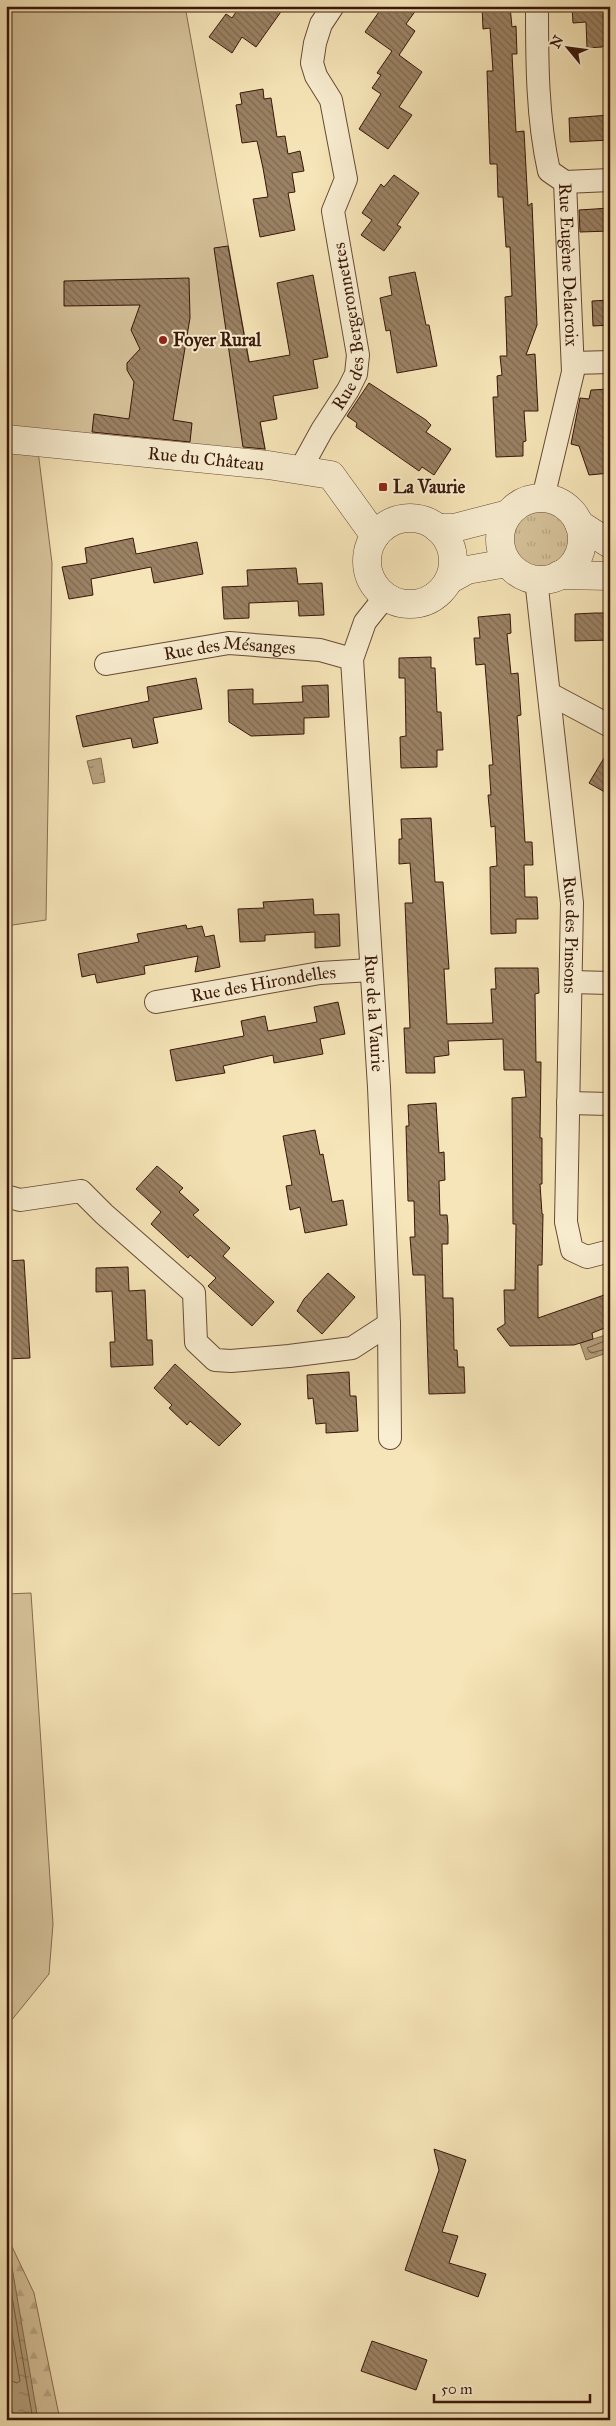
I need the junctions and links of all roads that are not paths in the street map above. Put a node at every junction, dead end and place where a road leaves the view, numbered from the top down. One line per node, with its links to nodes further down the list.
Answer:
1 (333, 6): 8 (street, Rue des Bergeronnettes)
2 (537, 6): 4 (street, Rue Eugène Delacroix)
3 (610, 180): 4 (street)
4 (565, 182): 6 (street, Rue Eugène Delacroix)
5 (610, 362): 6 (street)
6 (572, 363): 9 (street, Rue Eugène Delacroix)
7 (6, 439): 8 (street, Rue du Château)
8 (300, 470): 13 (street, Rue du Château)
9 (543, 498): 10 (street); 11 (street)
10 (508, 514): 12 (street); 15 (street)
11 (579, 524): 14 (street); 17 (street)
12 (437, 528): 13 (street); 18 (street)
13 (375, 536): 19 (street)
14 (610, 544)
15 (508, 562): 17 (street); 18 (street)
16 (610, 576): 17 (street)
17 (548, 577): 22 (street, Rue des Pinsons)
18 (448, 580): 19 (street)
19 (386, 597): 20 (street, Rue de la Vaurie)
20 (352, 659): 21 (street, Rue des Mésanges); 24 (street, Rue de la Vaurie)
21 (106, 664)
22 (550, 694): 23 (street); 25 (street, Rue des Pinsons)
23 (610, 726)
24 (371, 970): 27 (street, Rue des Hirondelles); 32 (street, Rue de la Vaurie)
25 (571, 982): 26 (street); 28 (street, Rue des Pinsons)
26 (610, 983)
27 (156, 1002)
28 (568, 1103): 29 (street); 31 (street, Rue des Pinsons)
29 (610, 1104)
30 (11, 1204): 32 (street)
31 (610, 1251)
32 (389, 1324): 33 (street, Rue de la Vaurie)
33 (390, 1438)

